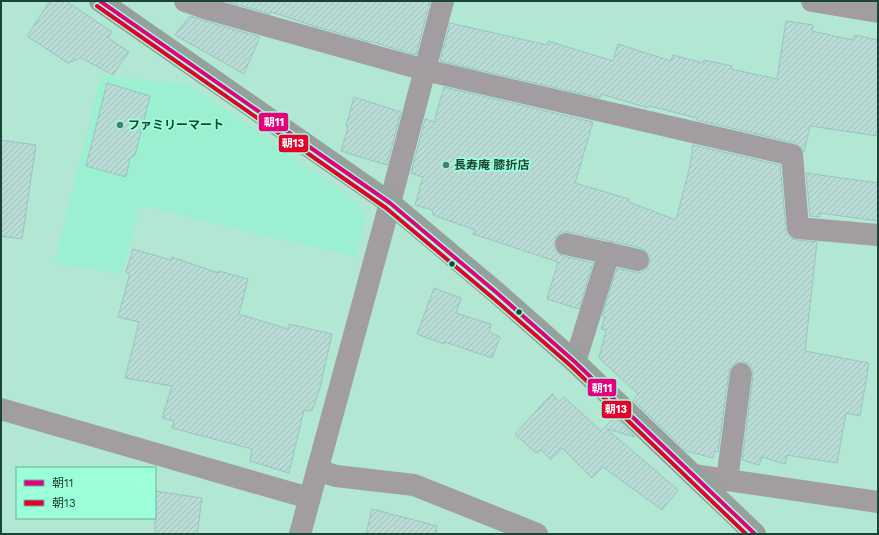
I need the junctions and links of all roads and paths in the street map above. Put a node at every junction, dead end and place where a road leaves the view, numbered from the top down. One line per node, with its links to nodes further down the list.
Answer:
1 (100, 1): 8 (main road)
2 (184, 1): 5 (street)
3 (443, 1): 7 (street)
4 (812, 1): 6 (street)
5 (213, 6): 7 (street)
6 (878, 12)
7 (425, 70): 8 (street); 9 (street)
8 (390, 203): 13 (main road); 16 (street)
9 (878, 235)
10 (566, 244): 11 (street)
11 (609, 253): 12 (street); 13 (street)
12 (638, 260)
13 (576, 362): 17 (main road)
14 (741, 374): 18 (street)
15 (1, 410): 19 (street)
16 (317, 470): 19 (street); 22 (street)
17 (692, 475): 18 (street); 23 (main road)
18 (727, 480): 20 (street)
19 (309, 498): 21 (street)
20 (878, 502)
21 (300, 534)
22 (537, 534)
23 (756, 534)

